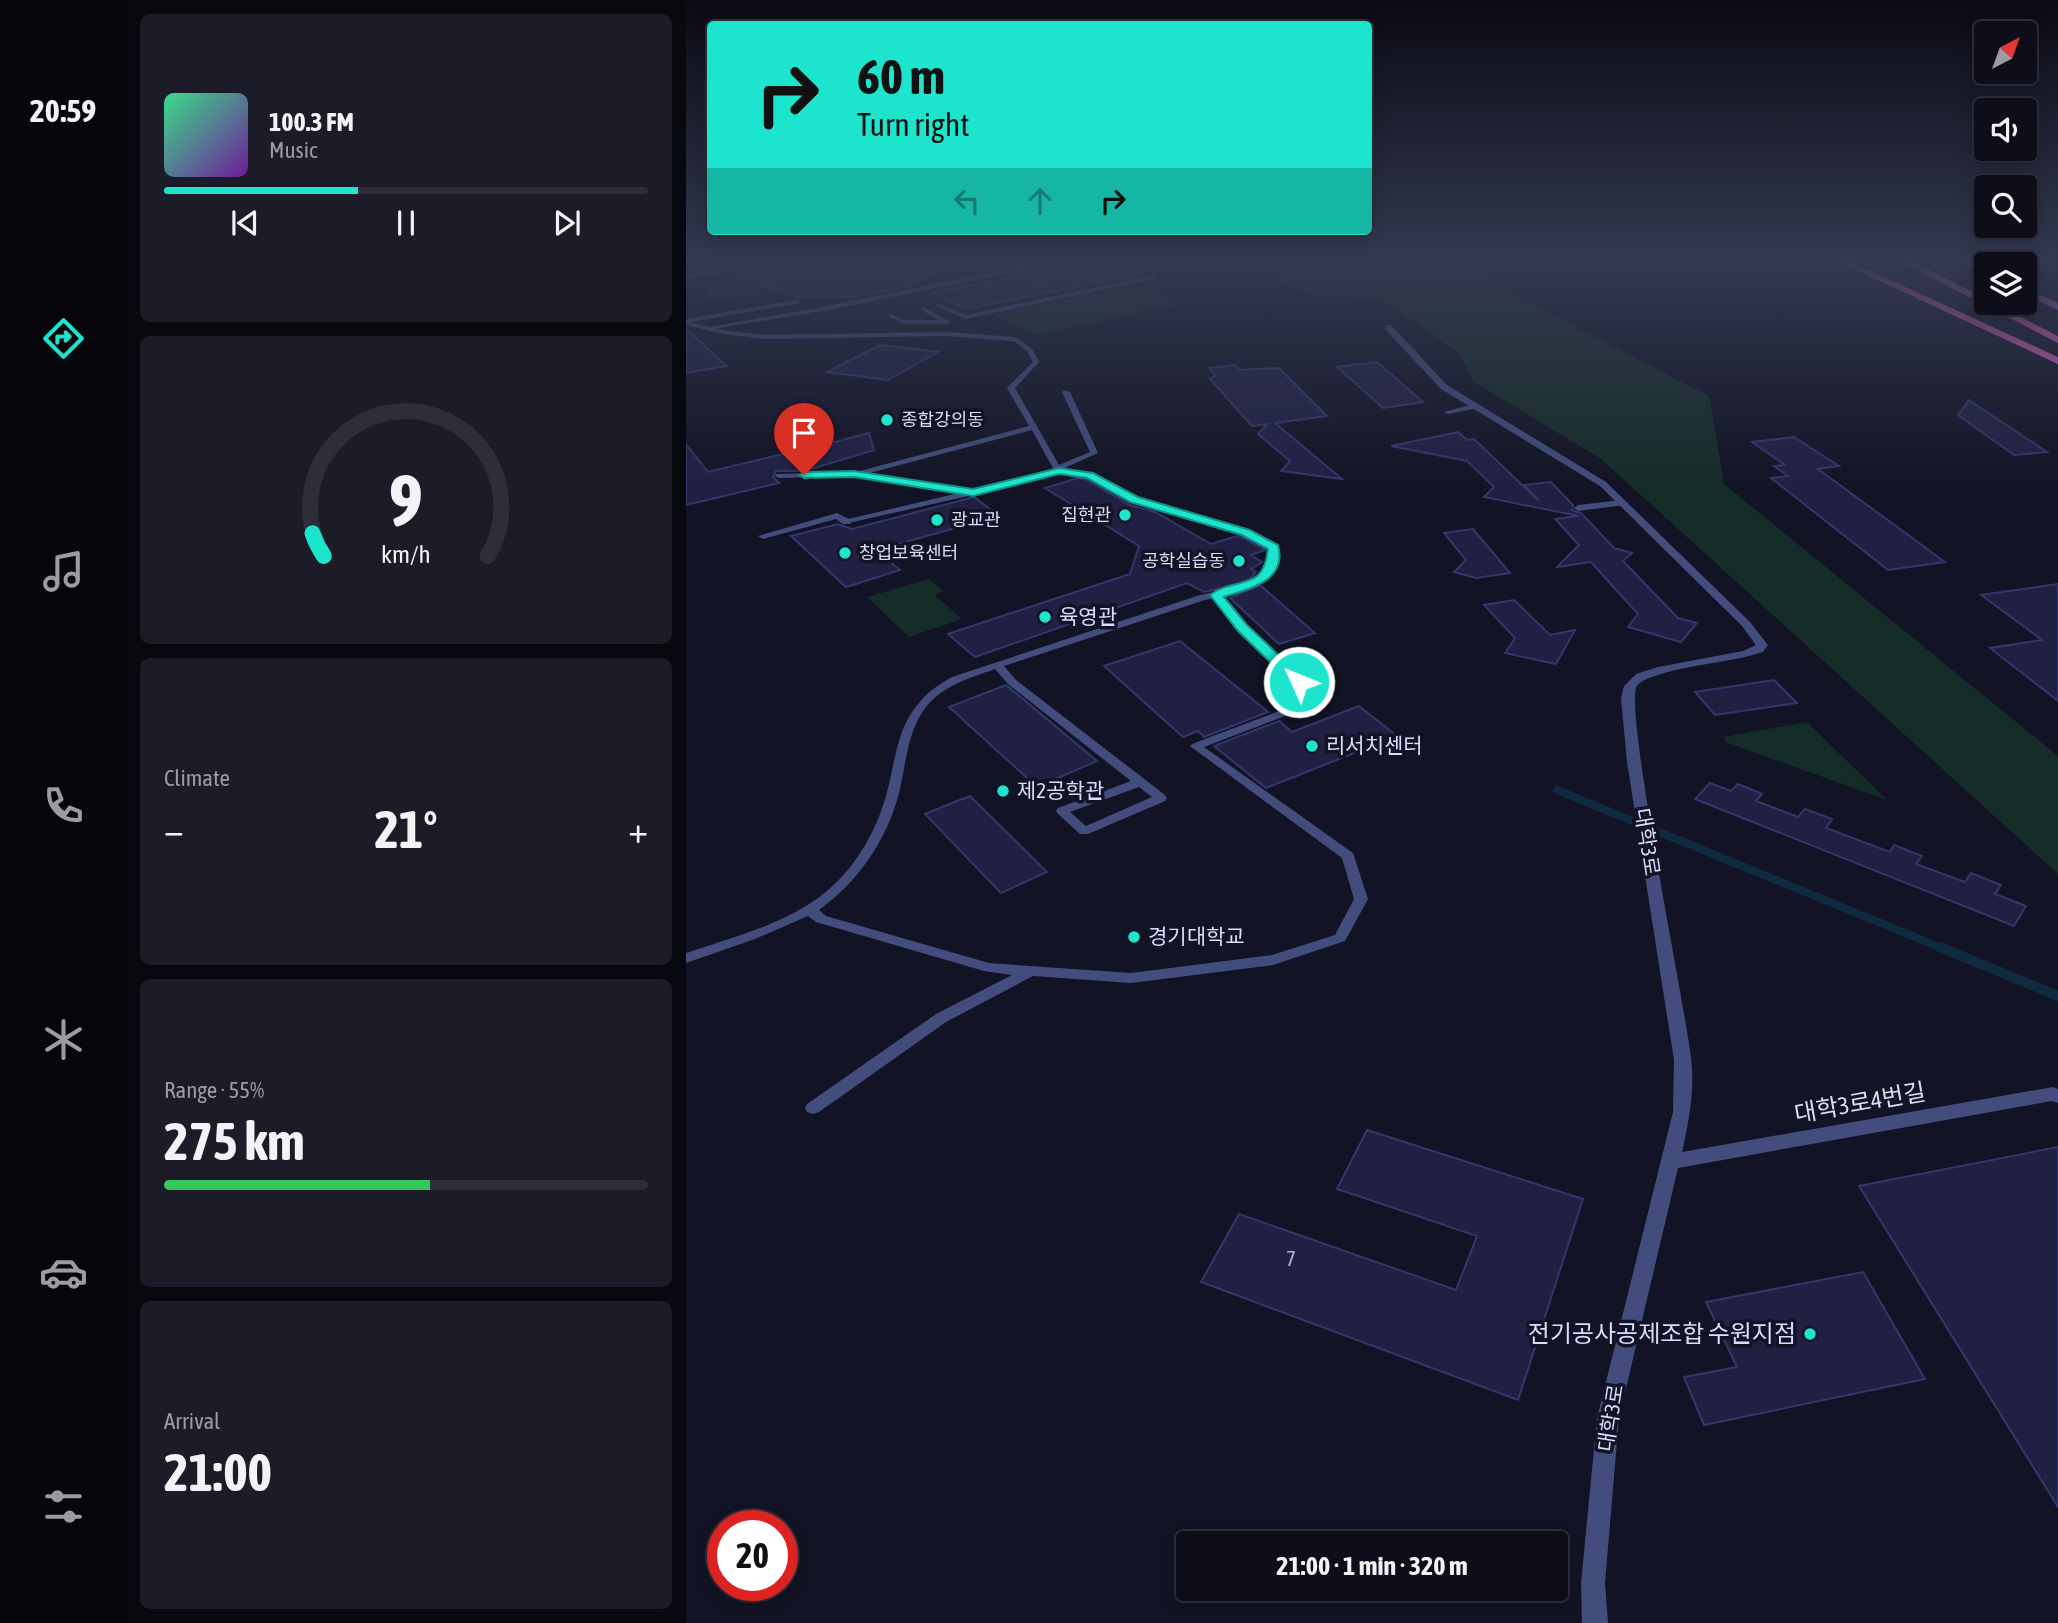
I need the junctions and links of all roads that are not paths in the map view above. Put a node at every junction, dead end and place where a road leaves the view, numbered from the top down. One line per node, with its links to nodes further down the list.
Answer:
1 (984, 337): 8 (lane)
2 (1397, 337): 6 (street, 대학3로)
3 (2006, 337): 4 (highway)
4 (2058, 361)
5 (1066, 392): 9 (lane)
6 (1474, 406): 7 (lane); 13 (street, 대학3로)
7 (1448, 412)
8 (1035, 427): 9 (lane); 10 (lane)
9 (1058, 470): 12 (lane); 17 (lane)
10 (854, 474): 11 (lane); 12 (lane)
11 (779, 475)
12 (973, 492): 15 (lane)
13 (1622, 503): 14 (lane); 25 (street, 대학3로)
14 (1578, 508)
15 (846, 522): 16 (street)
16 (763, 536)
17 (1216, 595): 18 (lane); 22 (lane)
18 (998, 666): 19 (lane); 20 (lane)
19 (1140, 782): 19 (lane)
20 (810, 910): 21 (lane); 22 (lane)
21 (686, 958)
22 (1031, 971): 24 (lane)
23 (2058, 1096): 25 (street, 대학3로4번길)
24 (813, 1108)
25 (1670, 1162): 26 (street, 대학3로)
26 (1595, 1623)

